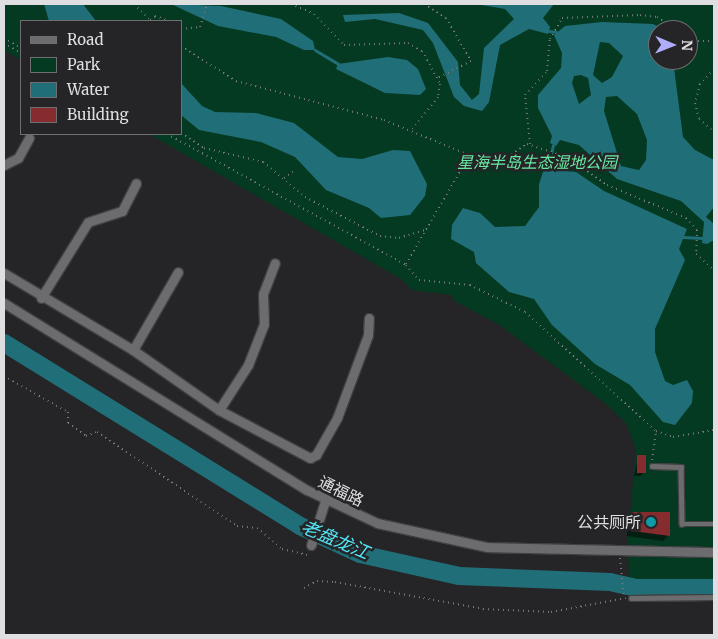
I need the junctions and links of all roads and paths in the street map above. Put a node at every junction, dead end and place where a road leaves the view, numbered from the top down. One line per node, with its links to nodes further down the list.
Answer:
1 (134, 4): 5 (path)
2 (207, 4): 9 (path)
3 (291, 4): 18 (path)
4 (424, 4): 18 (path)
5 (150, 20)
6 (154, 20): 7 (path)
7 (168, 20)
8 (661, 20): 25 (path)
9 (182, 28)
10 (4, 38): 14 (path)
11 (698, 40): 12 (path)
12 (714, 41)
13 (4, 43): 16 (path)
14 (20, 47)
15 (182, 47): 19 (path)
16 (20, 51)
17 (714, 69): 20 (path)
18 (438, 78): 19 (path)
19 (412, 129): 27 (path)
20 (714, 132)
21 (182, 133): 24 (path)
22 (169, 135): 26 (path)
23 (29, 138): 28 (street)
24 (193, 143): 26 (path); 30 (path)
25 (530, 144): 27 (path); 35 (path)
26 (190, 147): 34 (path)
27 (470, 154): 32 (path)
28 (4, 165)
29 (293, 171): 30 (path)
30 (284, 178): 32 (path)
31 (136, 183): 38 (street)
32 (426, 230): 34 (path)
33 (275, 262): 43 (street)
34 (406, 265): 45 (path)
35 (714, 270)
36 (178, 272): 41 (street)
37 (4, 273): 38 (street)
38 (41, 298): 41 (street)
39 (4, 303): 47 (street, 通福路)
40 (369, 318): 43 (street)
41 (133, 350): 43 (street)
42 (4, 376): 52 (path)
43 (219, 410)
44 (714, 430): 45 (path)
45 (656, 431): 46 (path)
46 (652, 466): 48 (lane)
47 (325, 501): 49 (street); 50 (street, 通福路)
48 (714, 524)
49 (311, 545)
50 (619, 551): 51 (street, 通福路); 54 (path)
51 (714, 552)
52 (309, 555)
53 (304, 588): 54 (path)
54 (624, 598): 55 (path)
55 (631, 598): 56 (lane)
56 (714, 598)

